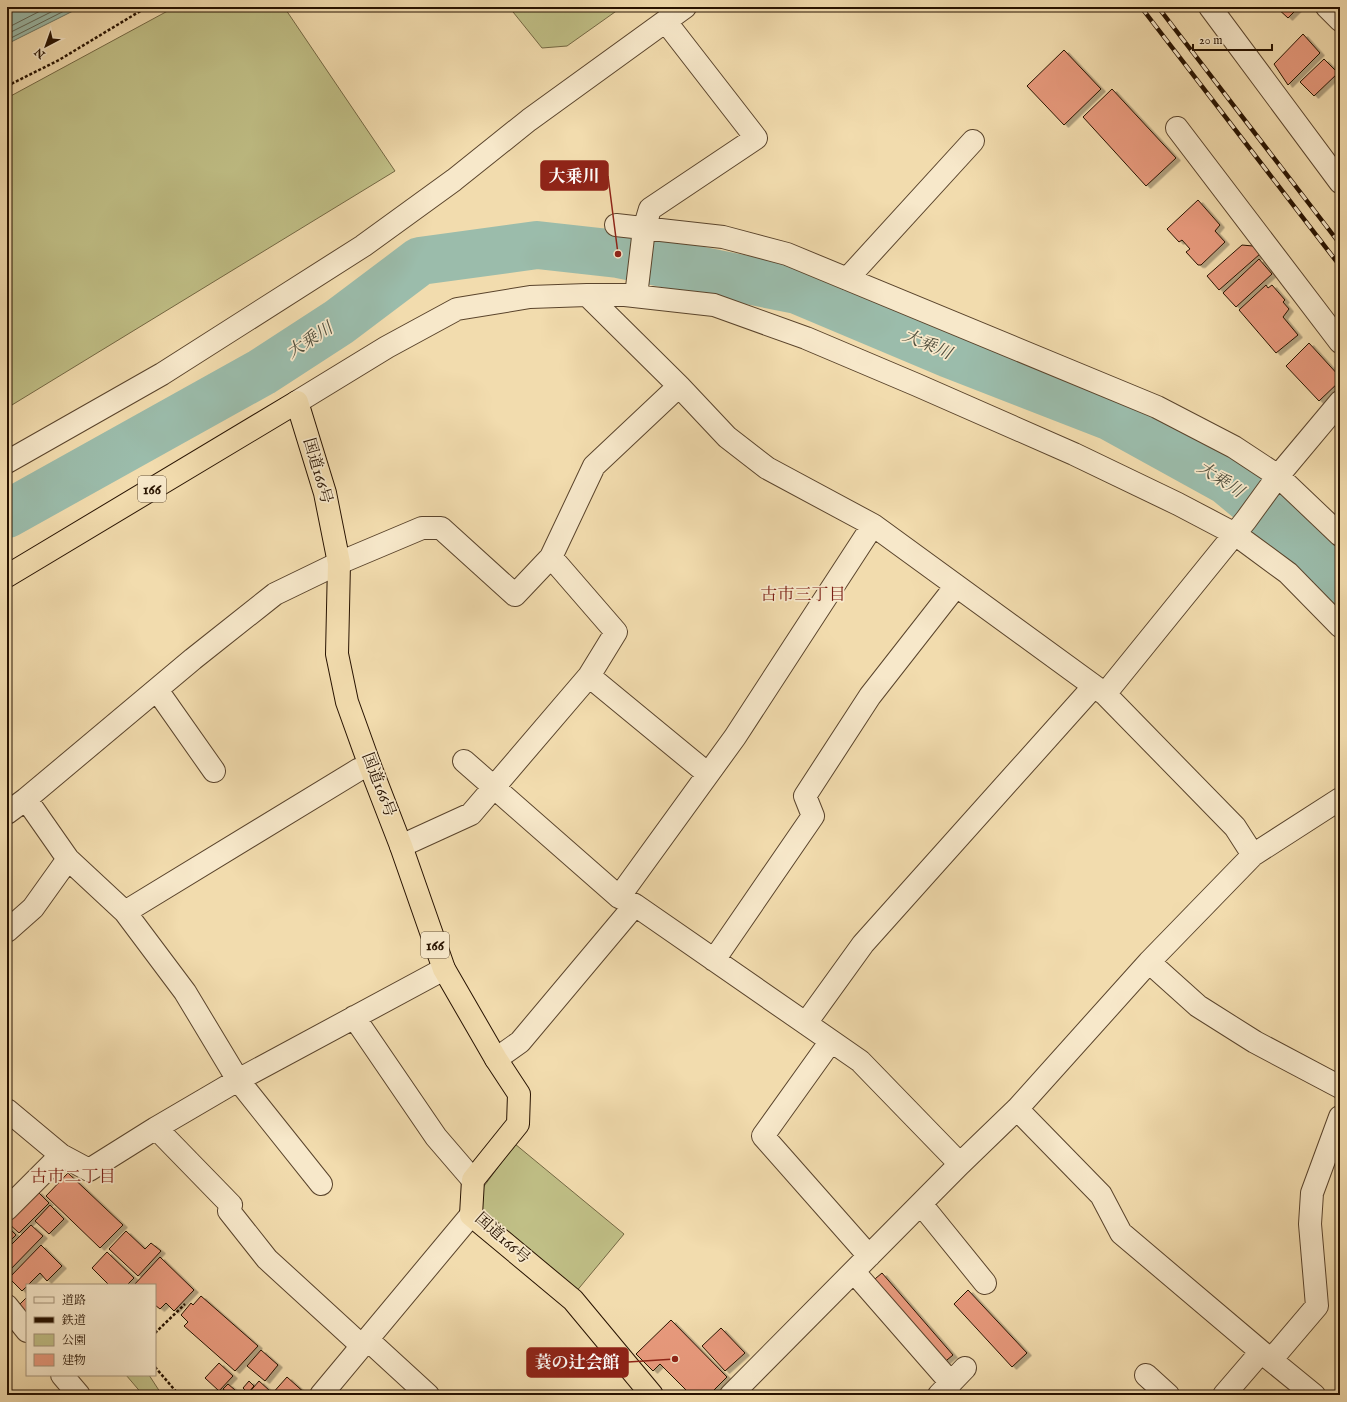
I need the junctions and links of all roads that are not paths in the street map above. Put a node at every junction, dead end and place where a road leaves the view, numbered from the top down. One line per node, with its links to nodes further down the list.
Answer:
1 (685, 7): 5 (street)
2 (1210, 7): 8 (street)
3 (1327, 7): 4 (street)
4 (1340, 20)
5 (666, 22): 10 (street); 18 (street)
6 (1177, 128): 14 (street)
7 (973, 141): 11 (street)
8 (1340, 182)
9 (616, 225): 10 (street)
10 (643, 232): 11 (street); 12 (street)
11 (846, 279): 19 (street)
12 (637, 289): 13 (street); 21 (street)
13 (587, 295): 15 (street); 16 (street)
14 (1340, 342)
15 (679, 386): 20 (street); 23 (street)
16 (297, 402): 24 (highway, 国道166号 / 166); 25 (highway, 166)
17 (1340, 402): 19 (street)
18 (7, 462)
19 (1278, 476): 21 (street); 22 (street)
20 (873, 525): 26 (street); 34 (street)
21 (1240, 527): 27 (street); 30 (street)
22 (1340, 534)
23 (550, 557): 24 (street); 28 (street)
24 (339, 563): 29 (street); 32 (highway, 国道166号 / 166)
25 (7, 576)
26 (956, 586): 30 (street); 45 (street)
27 (1340, 626)
28 (589, 676): 34 (street); 35 (street)
29 (157, 690): 33 (street); 36 (street)
30 (1100, 690): 40 (street); 49 (street)
31 (464, 761): 35 (street)
32 (370, 766): 39 (highway, 国道166号 / 166); 43 (street)
33 (214, 771)
34 (708, 774): 42 (street)
35 (495, 788): 39 (street); 42 (street)
36 (26, 799): 38 (street); 41 (street)
37 (1337, 805): 40 (street)
38 (7, 813)
39 (401, 846): 47 (highway, 国道166号 / 166)
40 (1253, 855): 46 (street)
41 (68, 859): 43 (street); 44 (street)
42 (627, 901): 45 (street); 51 (street)
43 (125, 912): 52 (street)
44 (7, 931)
45 (714, 960): 49 (street)
46 (1149, 962): 53 (street); 55 (street)
47 (444, 968): 48 (street); 51 (highway, 国道166号 / 166)
48 (354, 1017): 52 (street); 60 (street)
49 (806, 1023): 50 (street)
50 (831, 1041): 59 (street); 65 (street)
51 (496, 1059): 60 (highway, 国道166号 / 166)
52 (238, 1080): 57 (street); 61 (street)
53 (1340, 1087)
54 (7, 1110): 58 (street)
55 (1017, 1110): 59 (street); 71 (street)
56 (1340, 1117): 71 (street)
57 (156, 1128): 58 (street); 70 (street)
58 (61, 1155): 63 (street)
59 (960, 1164): 62 (street)
60 (473, 1180): 64 (highway, 国道166号)
61 (321, 1184)
62 (921, 1204): 65 (street); 67 (street)
63 (7, 1209)
64 (471, 1215): 70 (street); 78 (highway, 国道166号)
65 (869, 1256): 66 (street)
66 (854, 1272): 74 (street); 79 (street)
67 (986, 1283)
68 (7, 1306): 69 (street)
69 (26, 1330)
70 (365, 1343): 76 (street); 77 (street)
71 (1266, 1356): 81 (street); 82 (street)
72 (1146, 1375): 80 (street)
73 (63, 1376): 75 (street)
74 (951, 1382)
75 (79, 1395)
76 (321, 1395)
77 (428, 1395)
78 (652, 1395)
79 (731, 1395)
80 (1168, 1395)
81 (1224, 1395)
82 (1314, 1395)

